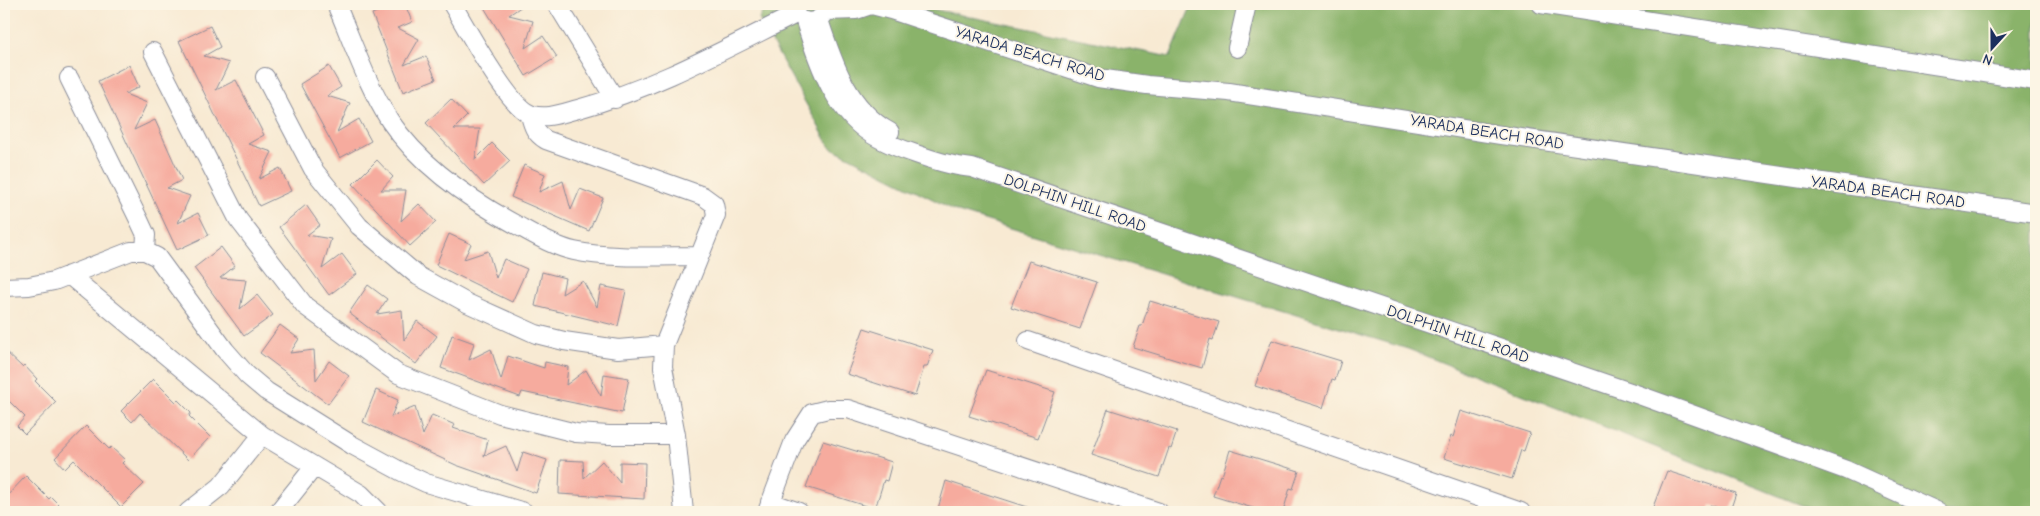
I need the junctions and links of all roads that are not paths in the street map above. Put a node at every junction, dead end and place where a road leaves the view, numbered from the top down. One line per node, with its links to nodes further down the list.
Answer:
1 (336, 4): 17 (street)
2 (452, 4): 14 (street)
3 (557, 4): 13 (street)
4 (869, 4): 7 (street); 15 (street, YARADA BEACH ROAD)
5 (1247, 4): 8 (street)
6 (1541, 4): 12 (street)
7 (811, 12): 13 (street); 34 (street, DOLPHIN HILL ROAD)
8 (1236, 48)
9 (153, 52): 23 (street)
10 (265, 76): 21 (street)
11 (69, 78): 16 (street)
12 (2036, 81)
13 (615, 99): 14 (street)
14 (530, 115): 17 (street)
15 (2036, 213)
16 (145, 251): 18 (street); 29 (street)
17 (699, 256): 21 (street)
18 (69, 275): 19 (street); 22 (street)
19 (4, 287)
20 (1028, 341): 33 (street)
21 (664, 345): 23 (street)
22 (262, 434): 24 (street); 26 (street)
23 (676, 435): 30 (street)
24 (314, 467): 27 (street); 28 (street)
25 (769, 507): 31 (street); 32 (street)
26 (188, 512)
27 (278, 512)
28 (379, 512)
29 (524, 512)
30 (684, 512)
31 (799, 512)
32 (1159, 512)
33 (1521, 512)
34 (1939, 512)

